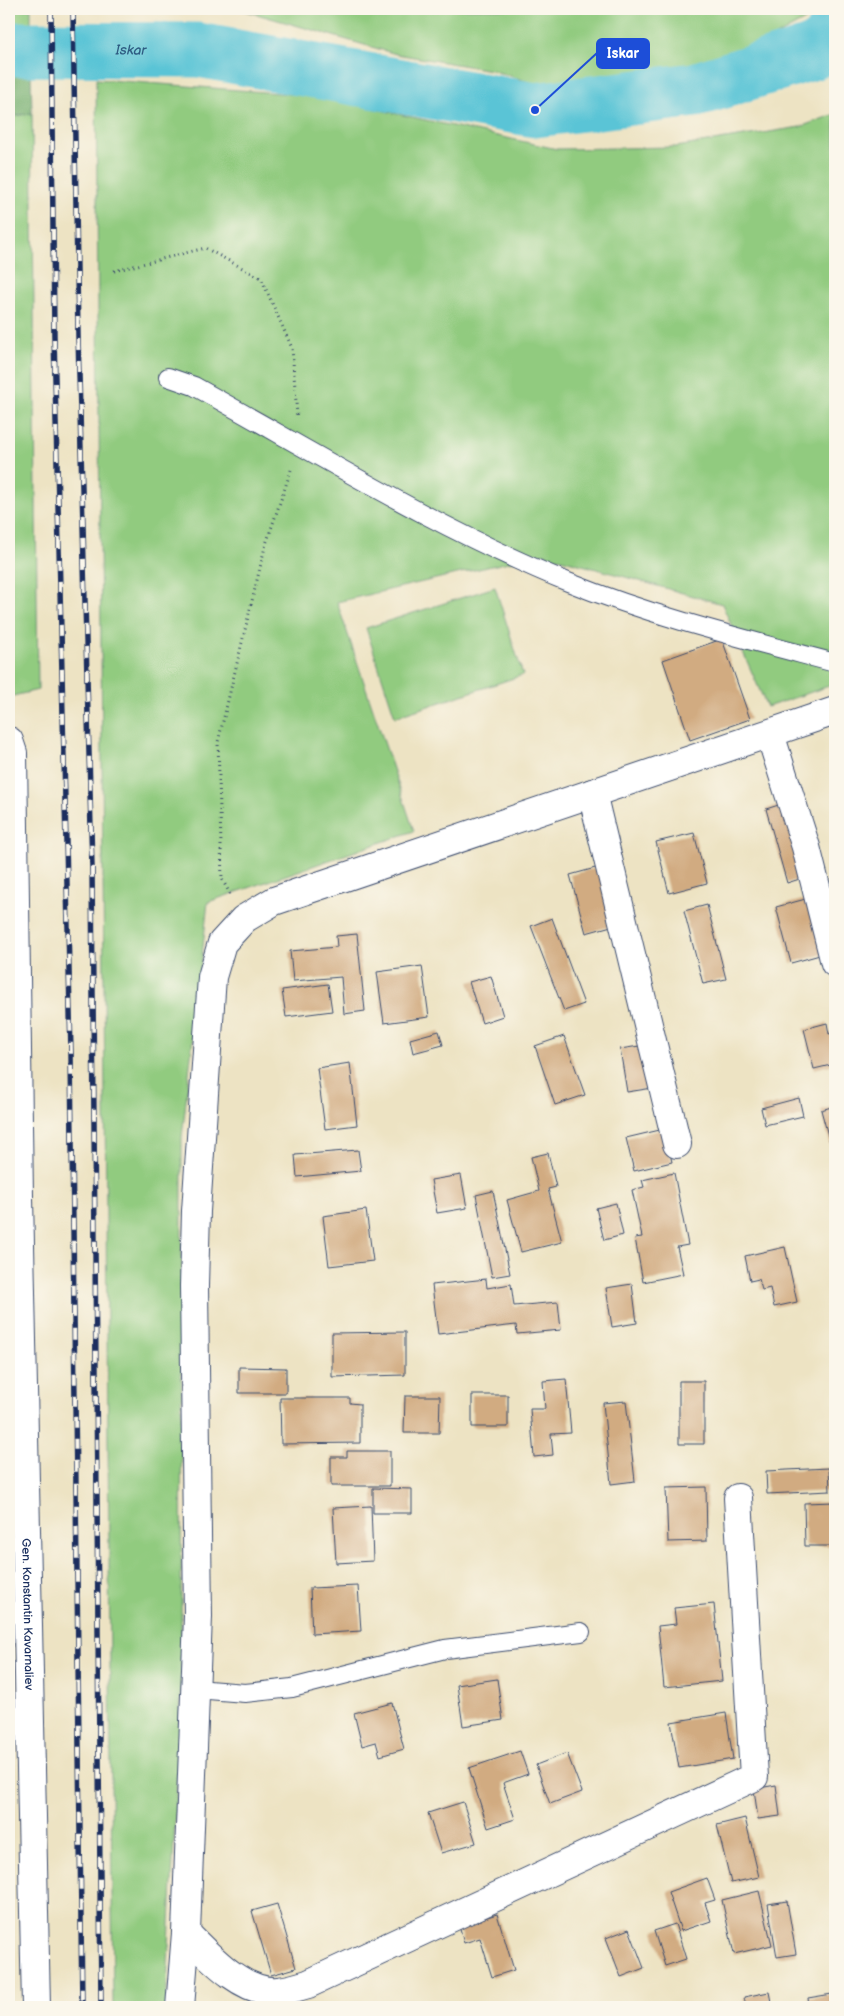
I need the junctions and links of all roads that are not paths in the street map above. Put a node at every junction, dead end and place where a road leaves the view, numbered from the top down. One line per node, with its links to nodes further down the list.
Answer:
1 (168, 377): 2 (lane)
2 (835, 663)
3 (835, 711): 4 (street)
4 (770, 734): 6 (street); 7 (street)
5 (9, 741): 9 (street, Gen. Konstantin Kavarnaliev)
6 (592, 792): 8 (street); 12 (street)
7 (835, 963)
8 (678, 1144)
9 (17, 1452): 14 (street, Gen. Konstantin Kavarnaliev)
10 (738, 1498): 13 (street)
11 (581, 1632): 12 (lane)
12 (196, 1689): 13 (street)
13 (186, 1933): 15 (street)
14 (36, 2007)
15 (180, 2007)

